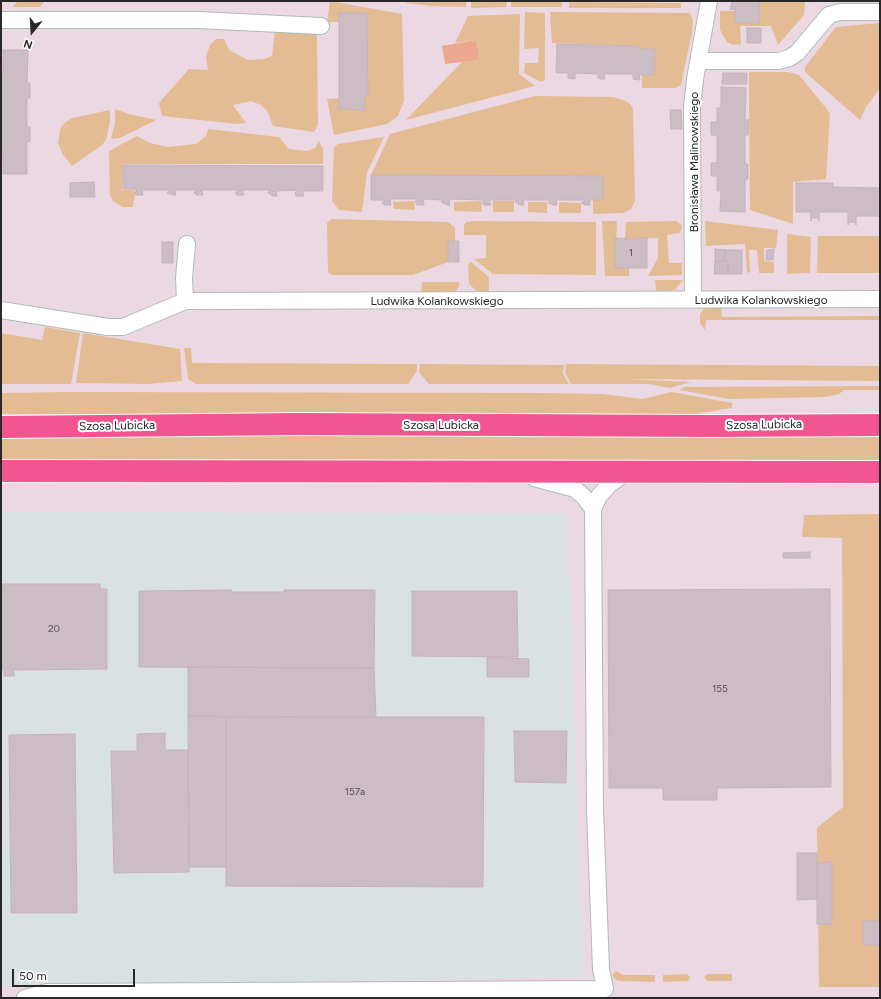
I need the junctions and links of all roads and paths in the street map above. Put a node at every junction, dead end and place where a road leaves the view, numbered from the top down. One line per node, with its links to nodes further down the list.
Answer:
1 (709, 1): 5 (street, Bronisława Malinowskiego)
2 (880, 12): 5 (street)
3 (1, 20): 4 (street)
4 (321, 26)
5 (698, 61): 8 (street, Bronisława Malinowskiego)
6 (187, 244): 9 (street)
7 (880, 299): 8 (street, Ludwika Kolankowskiego)
8 (693, 300): 9 (street, Ludwika Kolankowskiego)
9 (185, 301): 10 (street, Ludwika Kolankowskiego)
10 (1, 310)
11 (880, 424): 12 (main road, Szosa Lubicka)
12 (1, 427)
13 (1, 471): 14 (main road)
14 (505, 472): 15 (main road); 17 (street)
15 (627, 472): 16 (main road); 17 (street)
16 (880, 472)
17 (593, 509): 18 (street)
18 (44, 995): 19 (street)
19 (25, 998)

